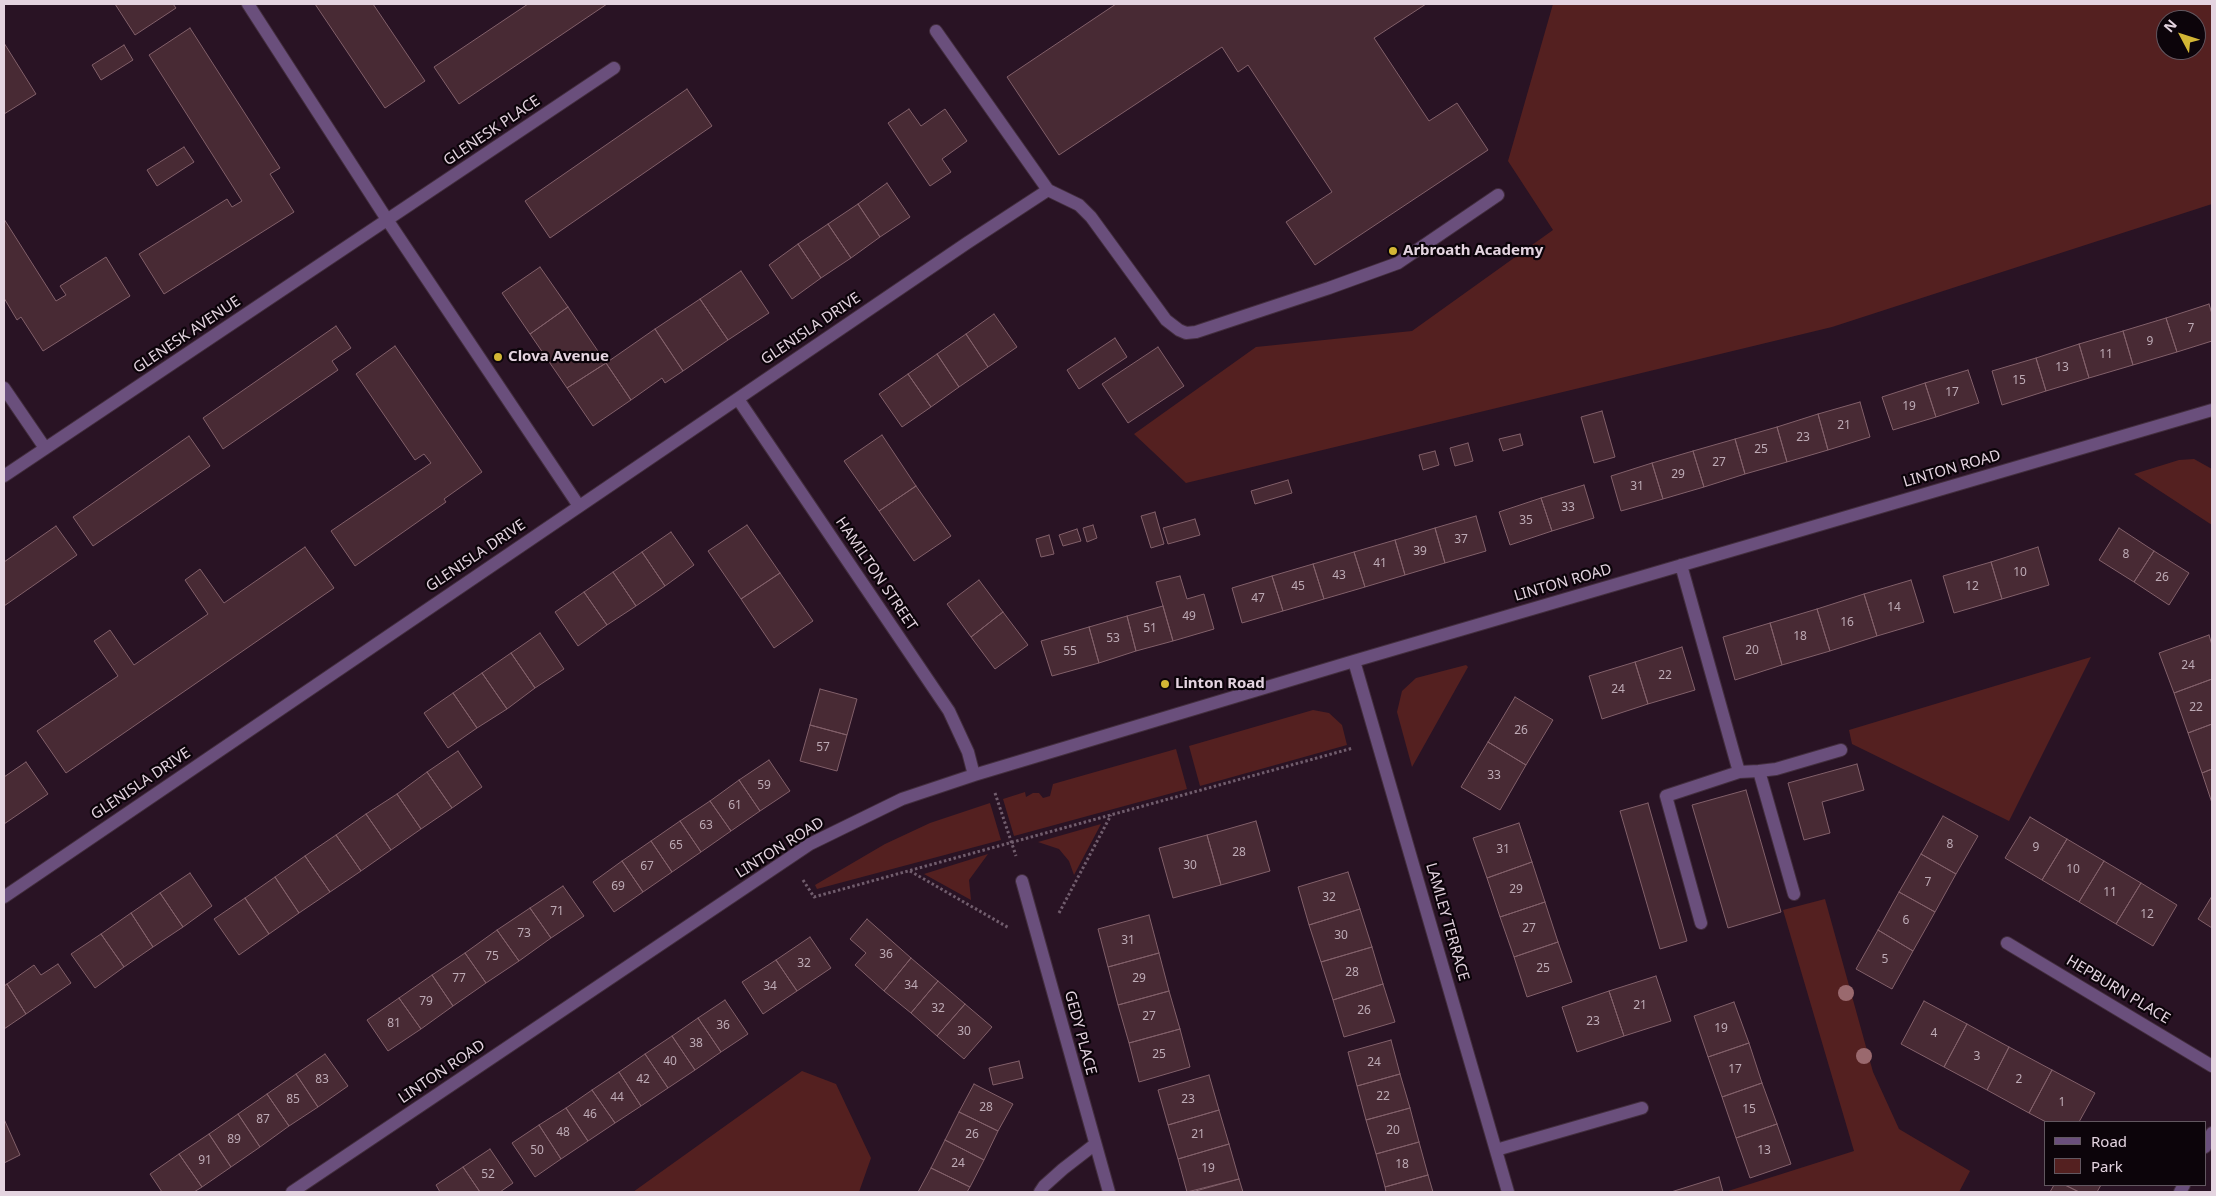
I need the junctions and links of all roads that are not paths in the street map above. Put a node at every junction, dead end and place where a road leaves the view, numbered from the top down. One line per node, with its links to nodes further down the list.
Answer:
1 (248, 4): 6 (street)
2 (936, 31): 4 (street)
3 (614, 68): 6 (street, GLENESK PLACE)
4 (1048, 190): 5 (street); 8 (street, GLENISLA DRIVE)
5 (1498, 195)
6 (388, 221): 10 (street, GLENESK AVENUE); 12 (street)
7 (4, 388): 10 (street)
8 (738, 399): 12 (street, GLENISLA DRIVE); 18 (street, HAMILTON STREET)
9 (2212, 410): 13 (street, LINTON ROAD)
10 (45, 448): 11 (street, GLENESK AVENUE)
11 (4, 476)
12 (580, 506): 21 (street, GLENISLA DRIVE)
13 (1680, 565): 14 (street, LINTON ROAD); 17 (street)
14 (1354, 661): 18 (street, LINTON ROAD); 29 (street, LAMLEY TERRACE)
15 (1841, 750): 16 (street)
16 (1759, 771): 17 (street); 20 (street)
17 (1739, 772): 22 (street)
18 (974, 775): 30 (street, LINTON ROAD)
19 (1022, 881): 27 (street, GEDY PLACE)
20 (1794, 894)
21 (4, 897)
22 (1701, 923)
23 (2007, 943): 24 (street, HEPBURN PLACE)
24 (2212, 1066)
25 (1642, 1108): 29 (street)
26 (2212, 1133): 28 (street)
27 (1094, 1145): 32 (street); 33 (street, GEDY PLACE)
28 (2206, 1145)
29 (1496, 1150): 34 (street, LAMLEY TERRACE)
30 (311, 1187): 31 (street, LINTON ROAD)
31 (292, 1192)
32 (1040, 1192)
33 (1109, 1192)
34 (1508, 1192)

